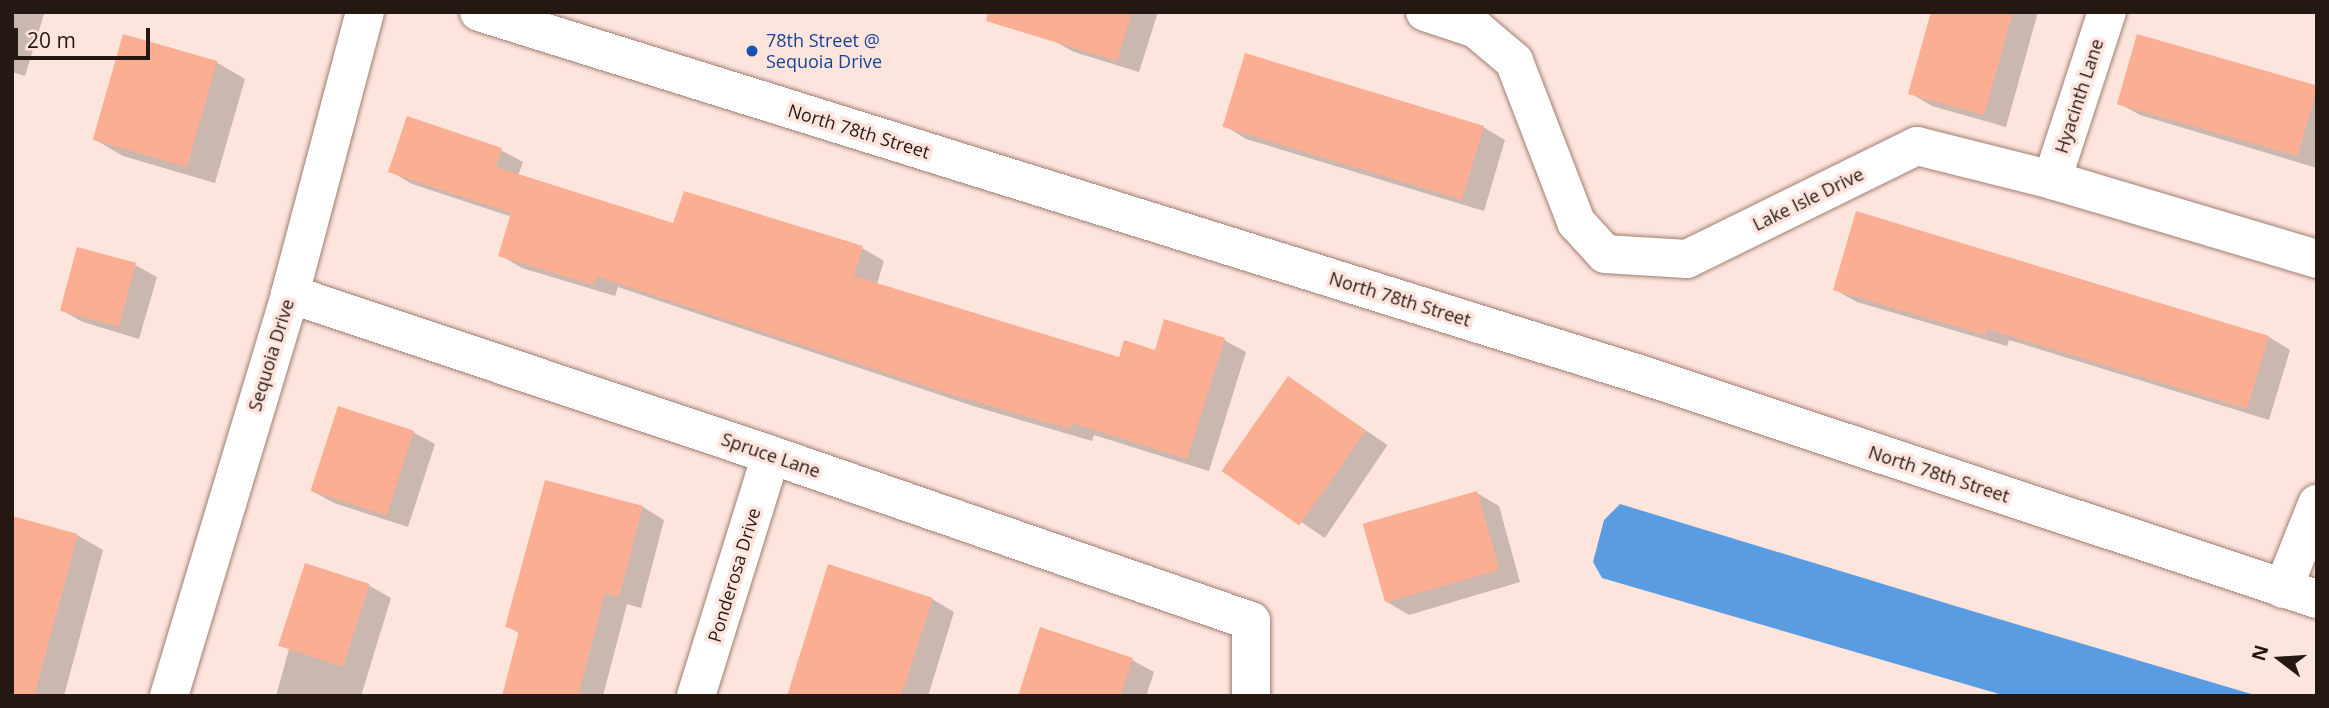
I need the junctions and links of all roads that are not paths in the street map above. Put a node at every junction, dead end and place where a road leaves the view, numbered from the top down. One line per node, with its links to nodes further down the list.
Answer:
1 (365, 12): 7 (street, Sequoia Drive)
2 (480, 12): 10 (street, North 78th Street)
3 (1425, 12): 5 (street, Lake Isle Drive)
4 (2107, 12): 5 (street, Hyacinth Lane)
5 (2052, 180): 6 (street, Lake Isle Drive)
6 (2317, 259)
7 (289, 294): 8 (street, Spruce Lane); 11 (street, Sequoia Drive)
8 (771, 455): 12 (street, Ponderosa Drive); 13 (street, Spruce Lane)
9 (2317, 504): 10 (street)
10 (2300, 594)
11 (169, 696)
12 (696, 696)
13 (1251, 696)

